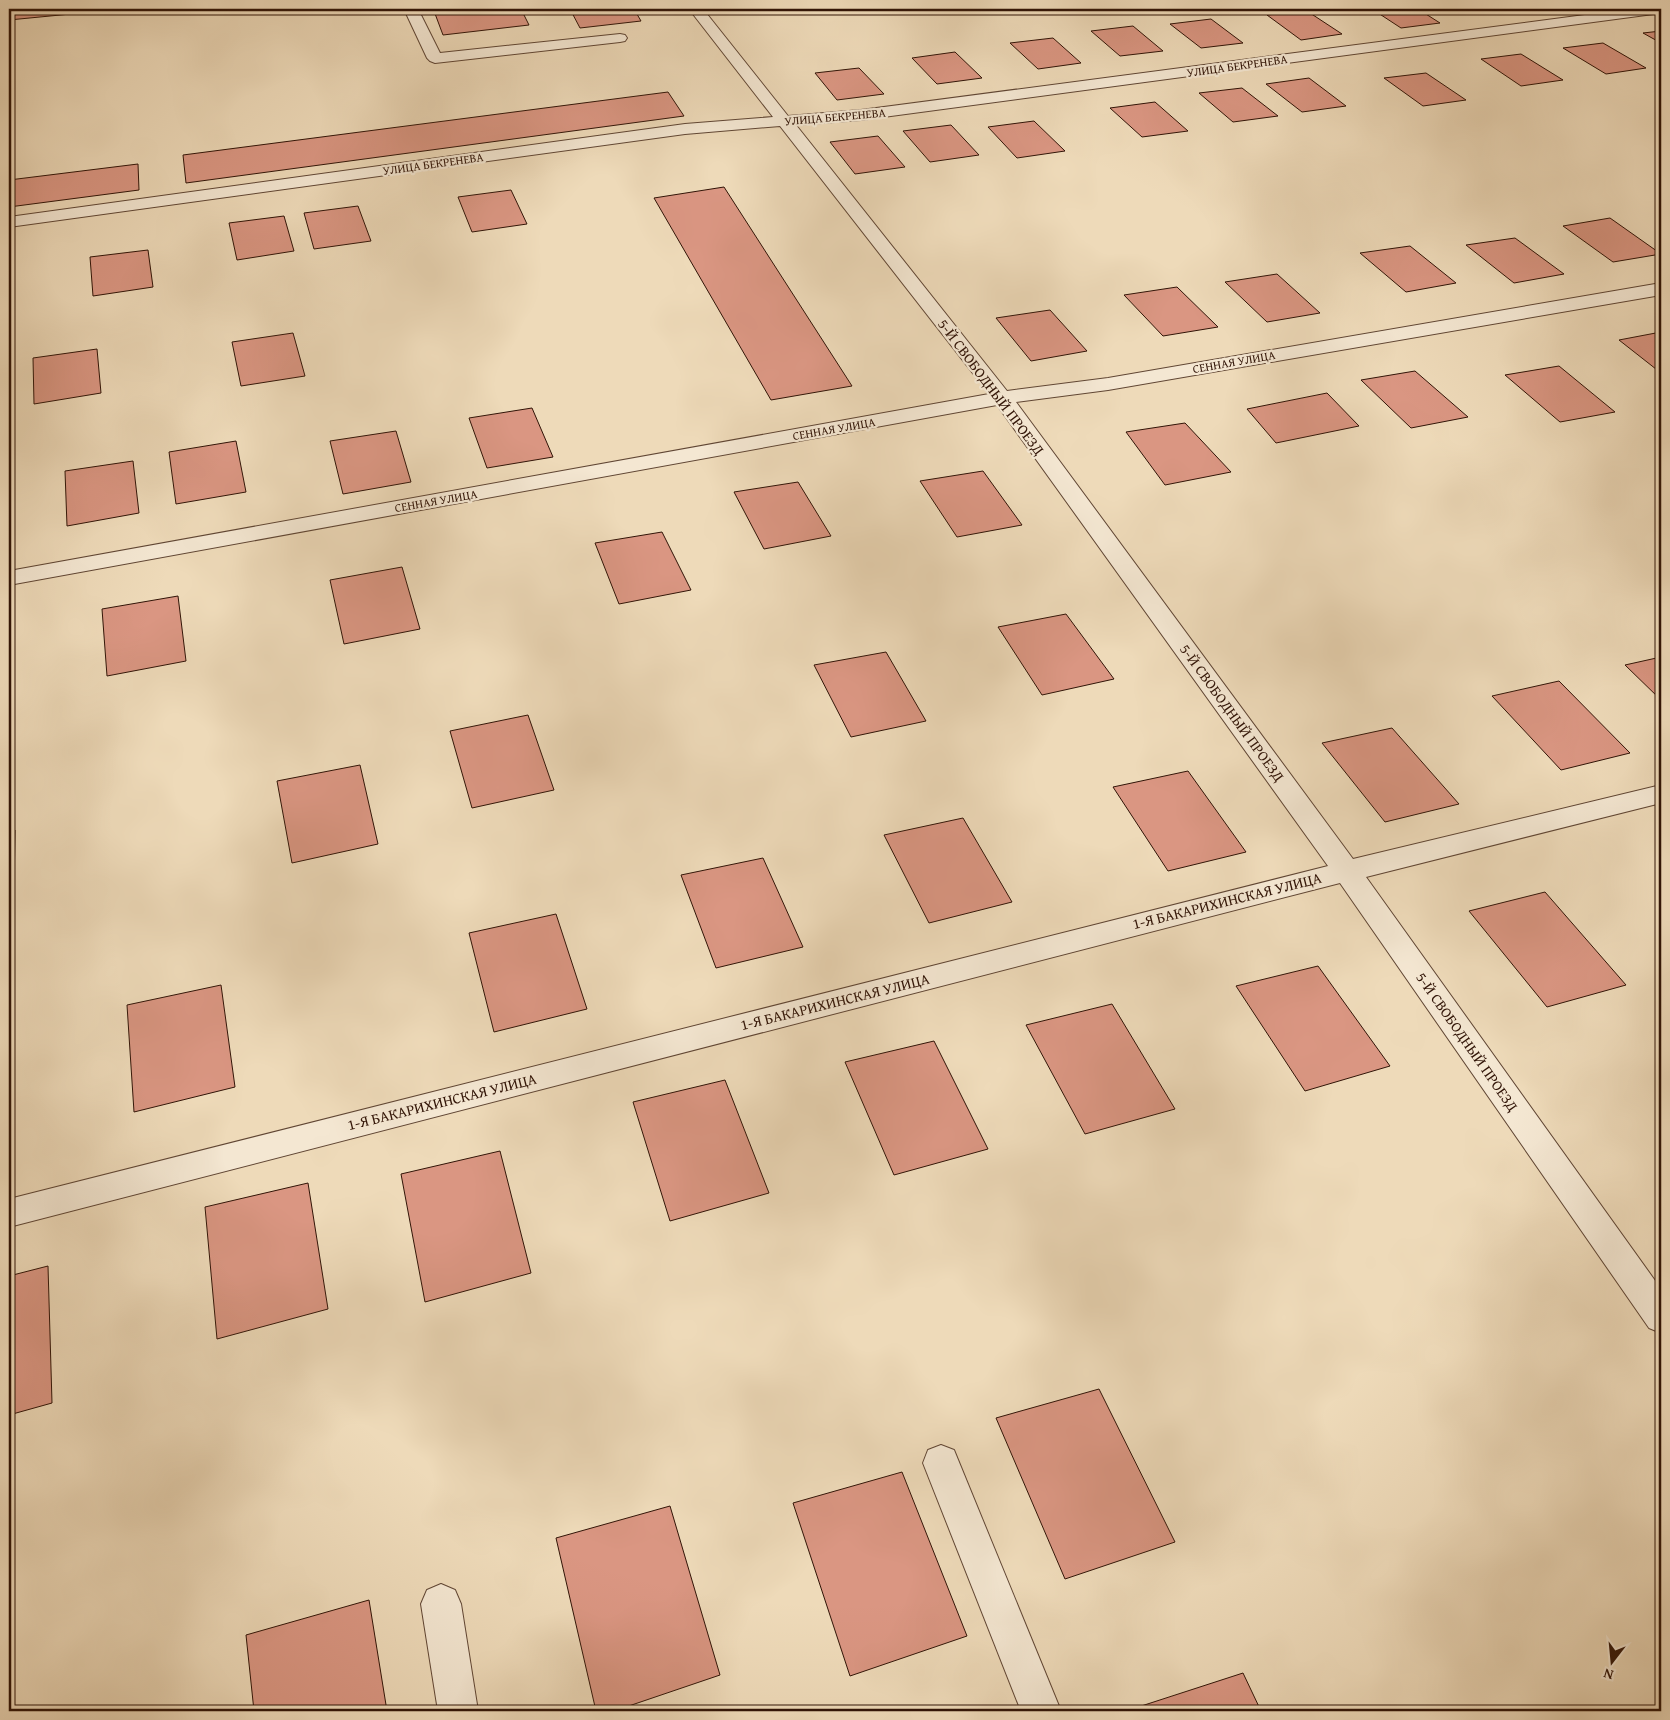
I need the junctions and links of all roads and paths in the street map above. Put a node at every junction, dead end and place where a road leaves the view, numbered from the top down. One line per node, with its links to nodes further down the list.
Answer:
1 (411, 9): 4 (street)
2 (696, 9): 5 (street, 5-Й СВОБОДНЫЙ ПРОЕЗД)
3 (1661, 9): 5 (street, УЛИЦА БЕКРЕНЕВА)
4 (620, 38)
5 (784, 121): 6 (street, УЛИЦА БЕКРЕНЕВА); 8 (street, 5-Й СВОБОДНЫЙ ПРОЕЗД)
6 (9, 222)
7 (1661, 289): 8 (street, СЕННАЯ УЛИЦА)
8 (1002, 398): 9 (street, СЕННАЯ УЛИЦА); 11 (street, 5-Й СВОБОДНЫЙ ПРОЕЗД)
9 (9, 578)
10 (1661, 794): 11 (street, 1-Я БАКАРИХИНСКАЯ УЛИЦА)
11 (1347, 871): 12 (street, 1-Я БАКАРИХИНСКАЯ УЛИЦА); 13 (street, 5-Й СВОБОДНЫЙ ПРОЕЗД)
12 (9, 1213)
13 (1661, 1317)
14 (941, 1463): 17 (street)
15 (441, 1604): 16 (street)
16 (458, 1711)
17 (1041, 1711)

